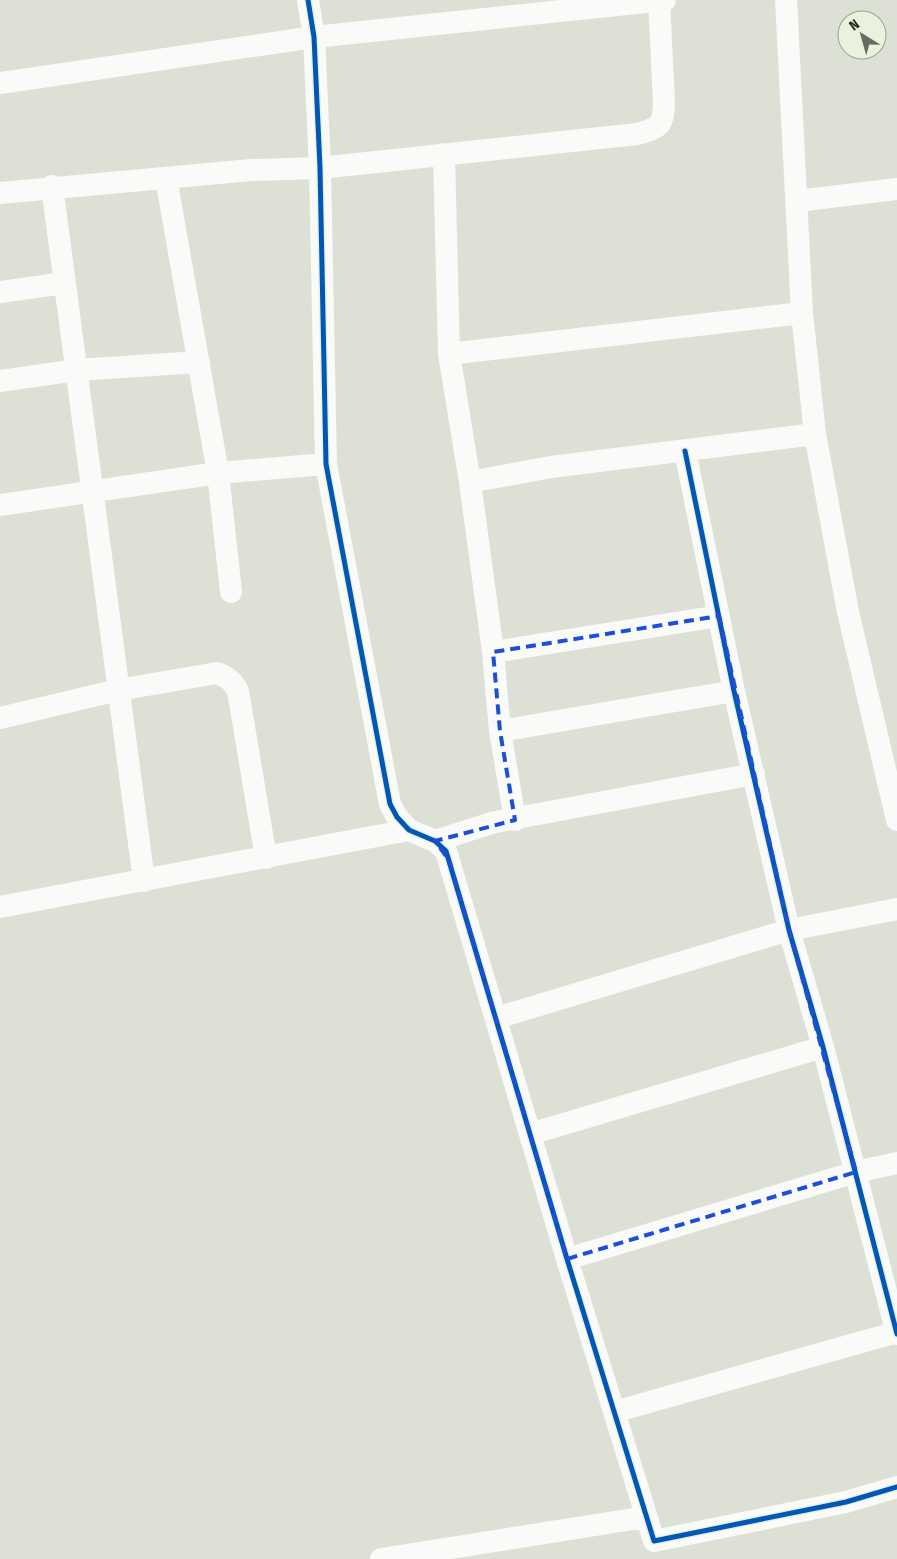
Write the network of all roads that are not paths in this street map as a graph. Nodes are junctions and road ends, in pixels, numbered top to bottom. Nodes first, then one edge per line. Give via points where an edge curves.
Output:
1 (308, 0) edge
2 (658, 0) edge
3 (665, 0) edge
4 (786, 0) edge
5 (314, 37) junction
6 (0, 83) edge
7 (444, 154) junction
8 (320, 168) junction
9 (166, 178) junction
10 (52, 186) junction
11 (897, 189) edge
12 (0, 192) edge
13 (797, 201) junction
14 (64, 283) junction
15 (0, 292) edge
16 (802, 313) junction
17 (449, 354) junction
18 (199, 362) junction
19 (76, 370) junction
20 (0, 381) edge
21 (815, 434) junction
22 (685, 451) junction
23 (326, 464) junction
24 (218, 473) junction
25 (470, 482) junction
26 (94, 492) junction
27 (0, 505) edge
28 (231, 592) dead end
29 (719, 616) junction
30 (493, 652) junction
31 (118, 690) junction
32 (734, 691) junction
33 (0, 718) edge
34 (500, 731) junction
35 (754, 774) junction
36 (515, 820) junction
37 (897, 820) edge
38 (409, 830) junction
39 (435, 841) junction
40 (266, 858) junction
41 (144, 880) junction
42 (0, 907) edge
43 (897, 909) edge
44 (790, 930) junction
45 (496, 1018) junction
46 (823, 1047) junction
47 (530, 1134) junction
48 (897, 1163) edge
49 (856, 1172) junction
50 (567, 1259) junction
51 (897, 1333) edge
52 (614, 1412) junction
53 (897, 1487) edge
54 (646, 1517) junction
55 (656, 1550) edge
56 (389, 1558) edge

1 - 5 street
2 - 3 street
2 - 5 street
2 - 7 street via 664,119 656,129 637,134
4 - 13 street
5 - 6 street
5 - 8 street
7 - 8 street
7 - 17 street
8 - 9 street
8 - 23 street
9 - 10 street
9 - 18 street
10 - 12 street
10 - 14 street
11 - 13 street
13 - 16 street
14 - 15 street
14 - 19 street
16 - 17 street
16 - 21 street
17 - 25 street
18 - 19 street
18 - 24 street
19 - 20 street
19 - 26 street
21 - 22 street
21 - 37 street via 848,612
22 - 25 street via 551,467
22 - 29 street
23 - 24 street
23 - 38 street via 390,804
24 - 26 street
24 - 28 street
25 - 30 street
26 - 27 street
26 - 31 street
29 - 30 street
29 - 32 street
30 - 34 street
31 - 33 street
31 - 40 street via 217,673 233,682 238,691
31 - 41 street
32 - 34 street
32 - 35 street
34 - 36 street
35 - 36 street
35 - 44 street
36 - 39 street via 496,822
38 - 39 street
38 - 40 street
39 - 45 street via 446,851
40 - 41 street
41 - 42 street
43 - 44 street
44 - 45 street
44 - 46 street
45 - 47 street
46 - 47 street
46 - 49 street
47 - 50 street
48 - 49 street
49 - 50 street
49 - 51 street
50 - 52 street
51 - 52 street
52 - 54 street
53 - 55 street
54 - 55 street
54 - 56 street

